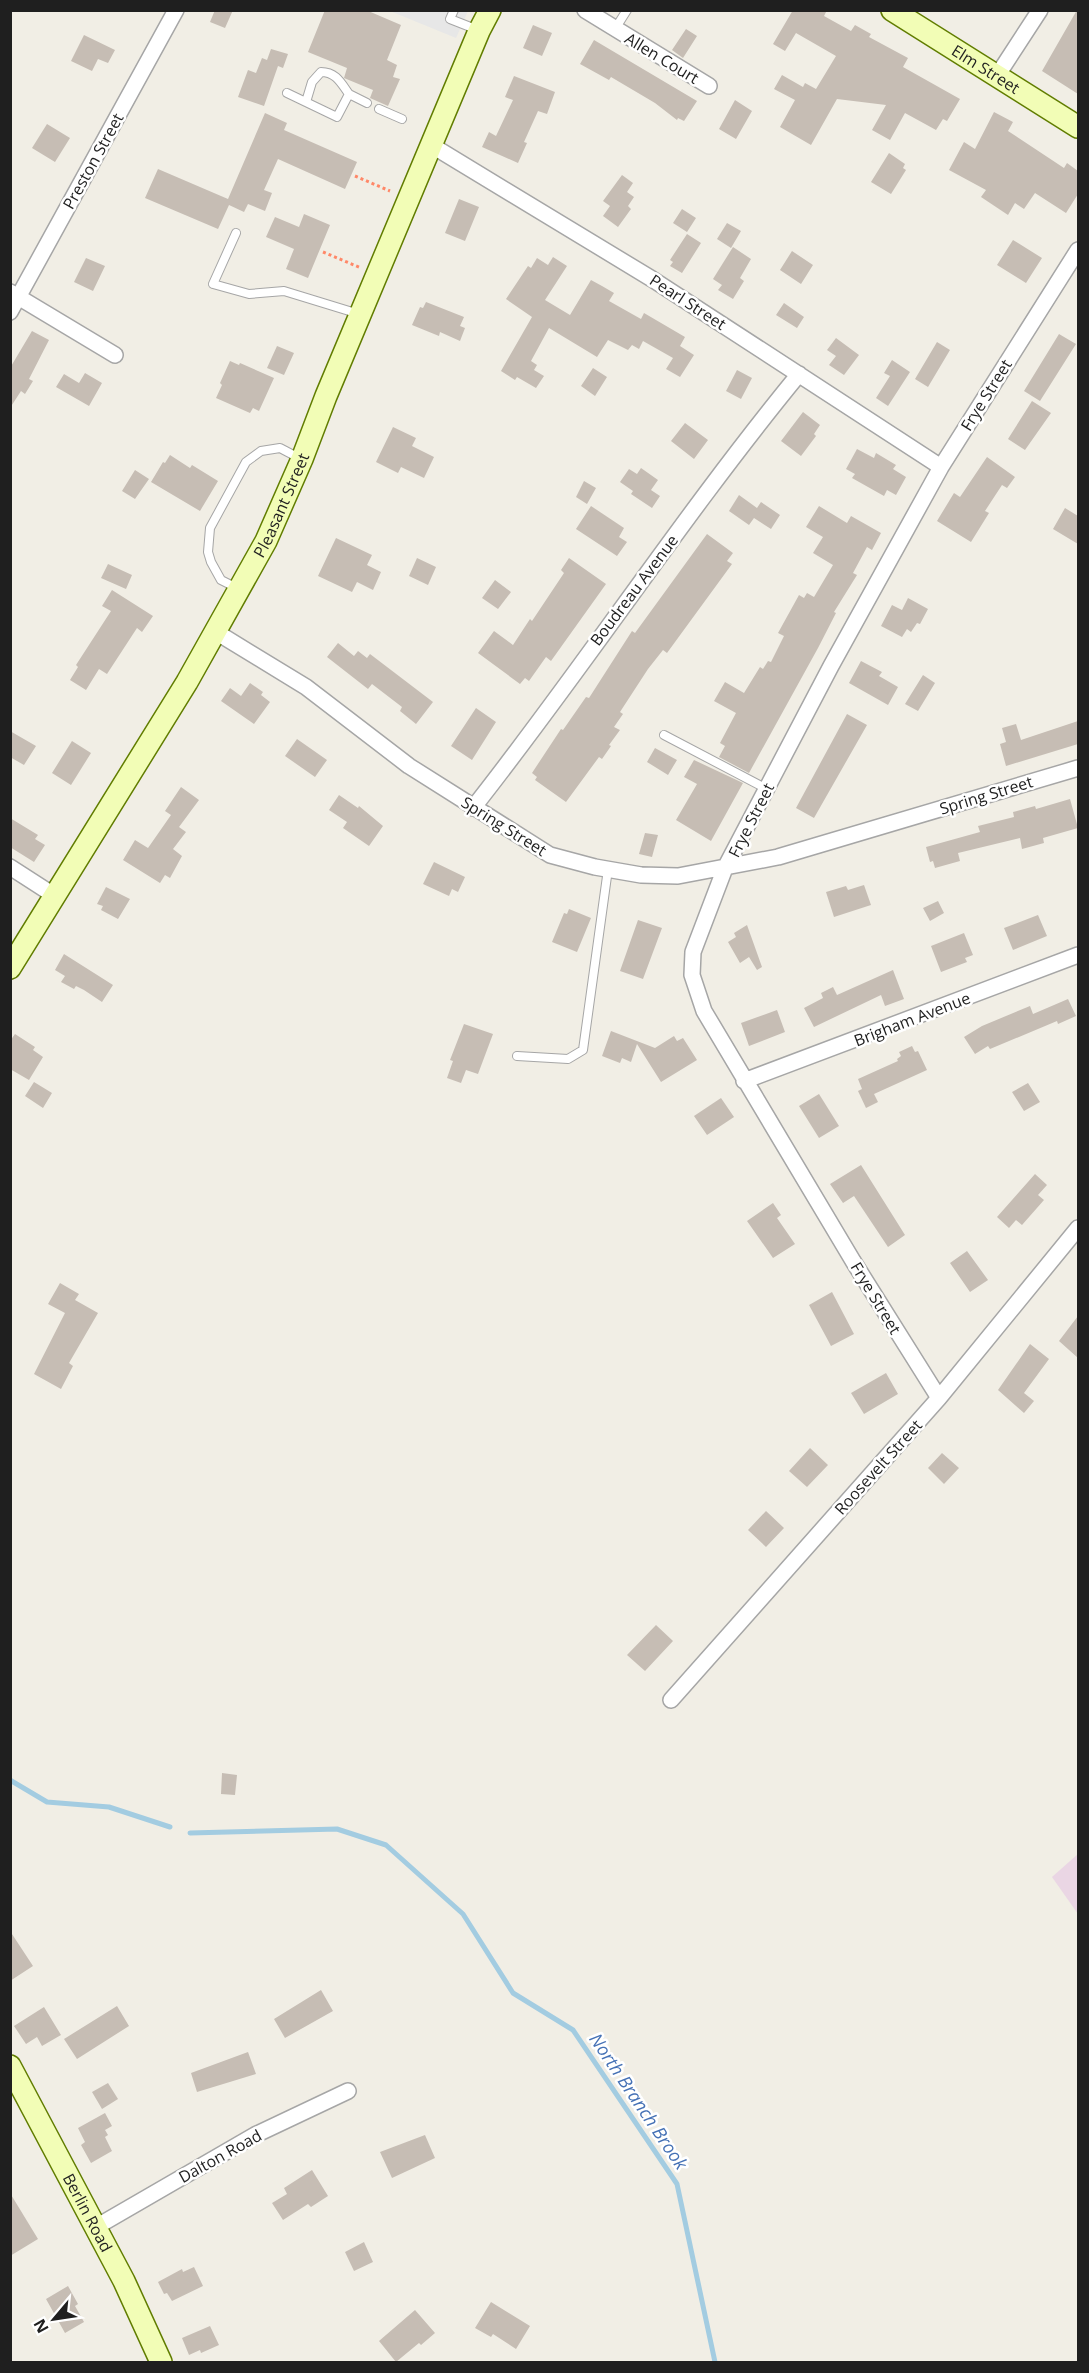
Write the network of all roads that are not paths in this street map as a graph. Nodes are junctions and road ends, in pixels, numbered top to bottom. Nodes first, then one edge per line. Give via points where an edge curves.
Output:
1 (176, 10) edge
2 (454, 10) edge
3 (490, 10) edge
4 (585, 10) edge
5 (627, 10) edge
6 (892, 10) edge
7 (1040, 10) edge
8 (615, 29) junction
9 (479, 31) junction
10 (997, 76) junction
11 (709, 86) dead end
12 (287, 93) dead end
13 (349, 94) junction
14 (306, 102) junction
15 (367, 103) dead end
16 (379, 109) dead end
17 (402, 119) dead end
18 (1078, 127) edge
19 (432, 145) junction
20 (237, 233) dead end
21 (1078, 250) edge
22 (15, 295) edge
23 (10, 312) edge
24 (360, 314) junction
25 (115, 355) dead end
26 (799, 374) junction
27 (302, 459) junction
28 (941, 467) junction
29 (240, 590) junction
30 (216, 632) junction
31 (664, 735) dead end
32 (1078, 768) edge
33 (767, 789) junction
34 (473, 808) junction
35 (10, 867) edge
36 (725, 868) junction
37 (608, 869) junction
38 (55, 896) junction
39 (1078, 955) edge
40 (10, 968) edge
41 (517, 1056) dead end
42 (744, 1081) junction
43 (1078, 1228) edge
44 (939, 1398) junction
45 (671, 1700) dead end
46 (10, 2066) edge
47 (348, 2091) dead end
48 (96, 2227) junction
49 (162, 2362) edge

1 - 22 street, Preston Street
2 - 9 lane via 450,19
3 - 9 street, Pleasant Street
4 - 8 street, Allen Court
5 - 8 lane
6 - 10 street, Elm Street
7 - 10 street
8 - 11 street, Allen Court
9 - 19 street, Pleasant Street
10 - 18 street, Elm Street
12 - 14 lane
13 - 14 lane via 337,117
13 - 14 lane via 339,79 330,72 321,72 312,82
13 - 15 lane
16 - 17 lane
19 - 24 street, Pleasant Street
19 - 26 street, Pearl Street
20 - 24 lane via 213,284 249,294 284,291
21 - 28 street, Frye Street
22 - 23 street, Preston Street
22 - 25 street
24 - 27 street, Pleasant Street
26 - 28 street, Pearl Street
26 - 34 street, Boudreau Avenue
27 - 29 street, Pleasant Street
27 - 29 lane via 280,448 261,451 246,462 210,528 211,562 221,580
28 - 33 street, Frye Street
29 - 30 street, Pleasant Street
30 - 34 street, Spring Street via 306,687 409,766
30 - 38 street, Pleasant Street
31 - 33 lane
32 - 36 street, Spring Street via 778,857
33 - 36 street, Frye Street
34 - 37 street, Spring Street via 550,855
35 - 38 street
36 - 37 street, Spring Street via 678,876
36 - 42 street, Frye Street via 693,952 693,975 704,1011
37 - 41 lane via 582,1050 568,1059
38 - 40 street, Pleasant Street
39 - 42 street, Brigham Avenue
42 - 44 street, Frye Street
43 - 44 street, Roosevelt Street
44 - 45 street, Roosevelt Street
46 - 48 street, Berlin Road
47 - 48 street, Dalton Road via 255,2135
48 - 49 street, Berlin Road

